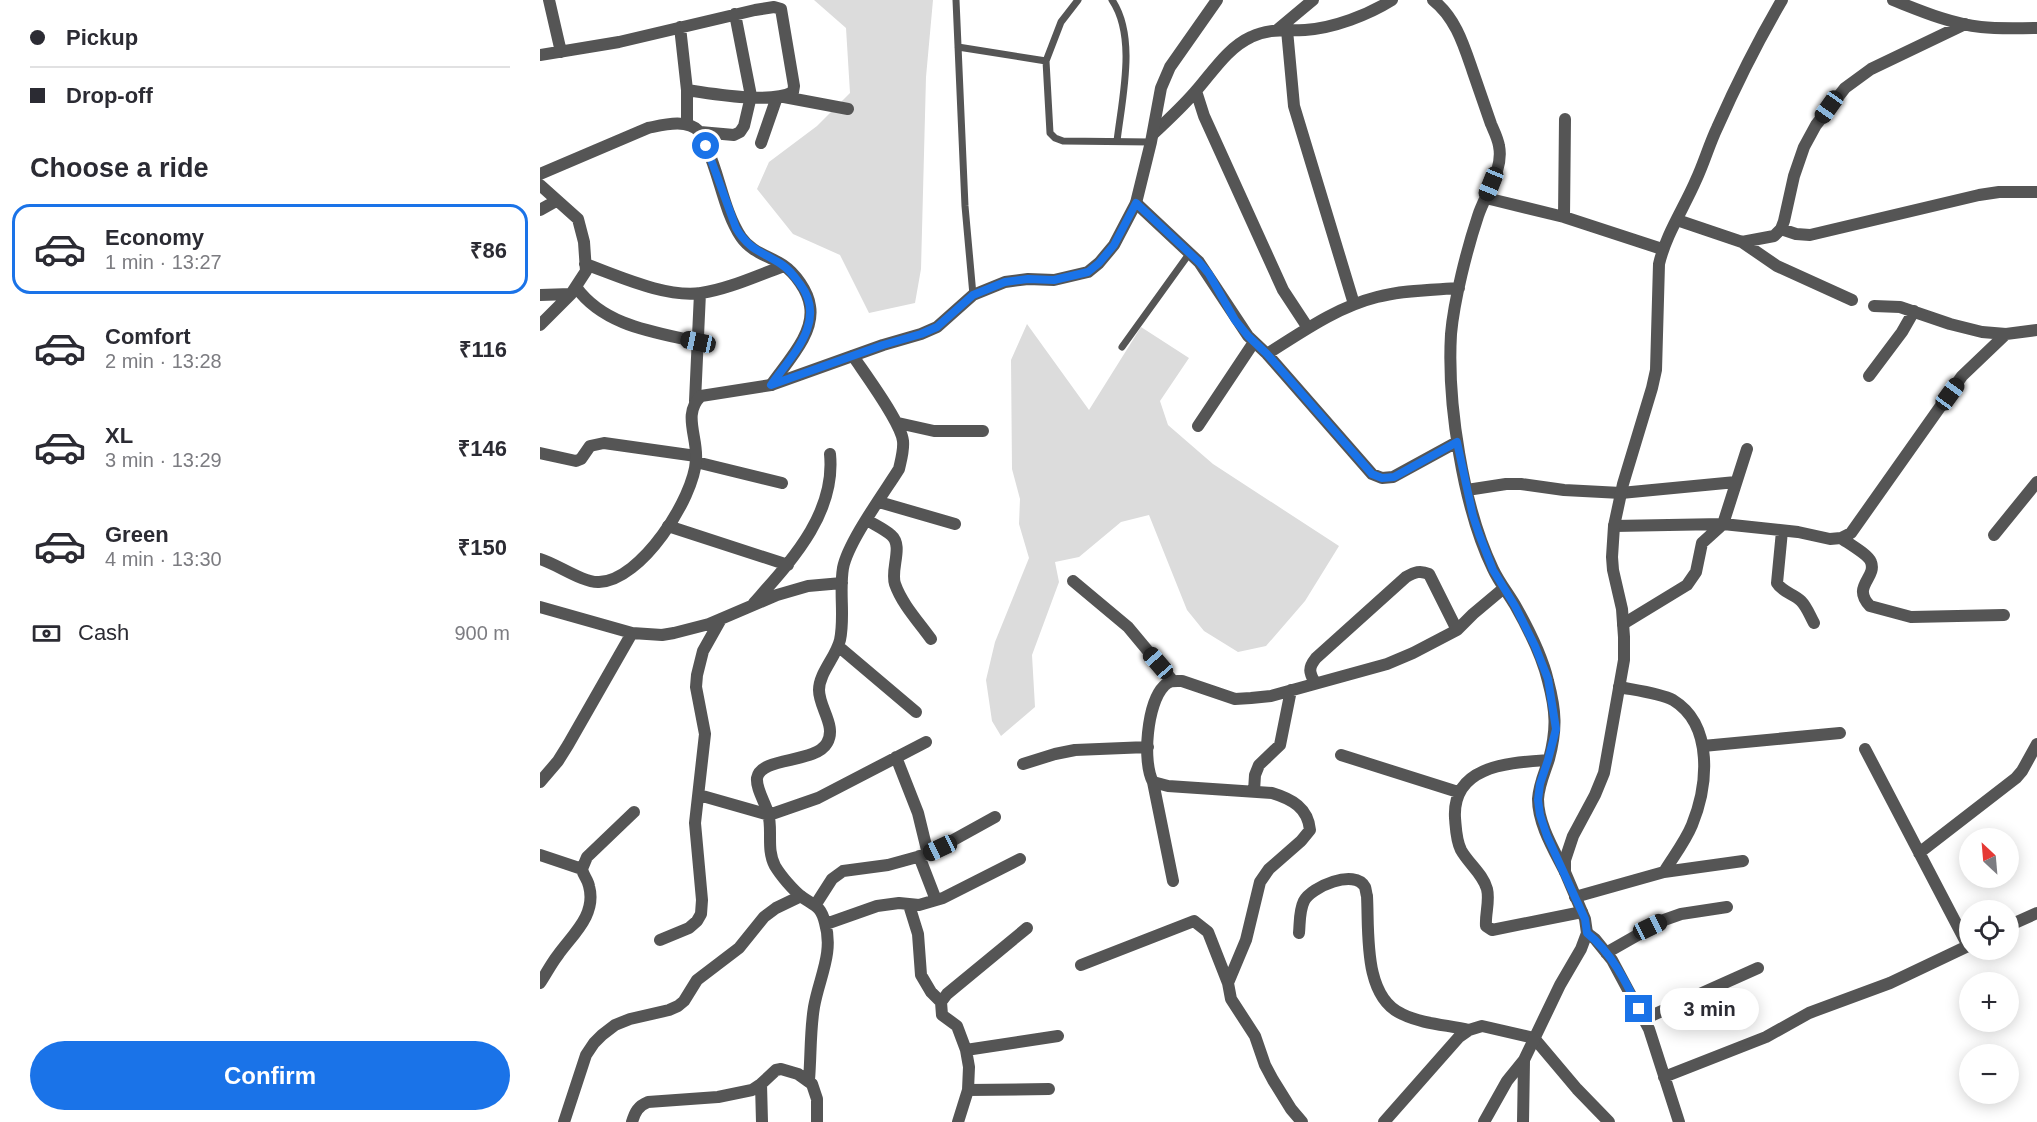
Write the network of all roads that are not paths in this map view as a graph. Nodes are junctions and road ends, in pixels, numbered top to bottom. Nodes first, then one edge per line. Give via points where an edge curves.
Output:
1 (549, 0) edge
2 (956, 0) edge
3 (1078, 0) edge
4 (1112, 0) edge
5 (1217, 0) edge
6 (1313, 0) edge
7 (1392, 0) edge
8 (1433, 0) edge
9 (1782, 0) edge
10 (1893, 0) edge
11 (754, 5) edge
12 (735, 14) junction
13 (2037, 18) edge
14 (1965, 24) junction
15 (680, 27) junction
16 (2037, 27) edge
17 (2017, 28) junction
18 (1282, 30) junction
19 (958, 47) junction
20 (561, 52) junction
21 (540, 56) edge
22 (1046, 61) junction
23 (687, 90) junction
24 (1196, 91) junction
25 (751, 96) junction
26 (781, 97) junction
27 (849, 109) dead end
28 (1565, 119) dead end
29 (687, 124) junction
30 (700, 132) junction
31 (1152, 138) junction
32 (1118, 141) junction
33 (761, 143) dead end
34 (540, 174) edge
35 (540, 185) edge
36 (2037, 192) edge
37 (1486, 198) junction
38 (556, 201) junction
39 (1136, 203) junction
40 (540, 210) edge
41 (1564, 216) junction
42 (1677, 220) junction
43 (1781, 229) junction
44 (1742, 242) junction
45 (1662, 249) junction
46 (1189, 254) junction
47 (585, 264) junction
48 (784, 266) junction
49 (1459, 288) junction
50 (573, 291) junction
51 (700, 293) junction
52 (540, 295) edge
53 (973, 295) junction
54 (1852, 300) dead end
55 (1354, 304) junction
56 (1874, 306) dead end
57 (1914, 311) junction
58 (540, 325) edge
59 (1308, 328) junction
60 (2037, 330) edge
61 (2006, 334) junction
62 (698, 342) junction
63 (1254, 342) junction
64 (1122, 347) dead end
65 (1267, 354) junction
66 (853, 356) junction
67 (1869, 376) dead end
68 (771, 385) junction
69 (695, 401) junction
70 (902, 424) junction
71 (1198, 426) dead end
72 (983, 431) dead end
73 (1457, 442) junction
74 (1747, 449) dead end
75 (540, 453) edge
76 (830, 454) dead end
77 (696, 459) junction
78 (1737, 482) junction
79 (782, 483) dead end
80 (1467, 490) junction
81 (2035, 490) edge
82 (1621, 493) junction
83 (879, 502) junction
84 (867, 520) junction
85 (955, 524) dead end
86 (1723, 524) junction
87 (668, 526) junction
88 (1614, 526) junction
89 (1782, 531) junction
90 (1994, 535) dead end
91 (1841, 538) junction
92 (540, 559) edge
93 (788, 565) junction
94 (1073, 581) dead end
95 (842, 583) junction
96 (1504, 588) junction
97 (540, 607) edge
98 (751, 607) junction
99 (2004, 615) dead end
100 (721, 619) junction
101 (1814, 623) dead end
102 (1623, 624) junction
103 (1457, 630) junction
104 (632, 633) junction
105 (931, 639) dead end
106 (838, 646) junction
107 (1173, 681) junction
108 (1315, 683) junction
109 (1619, 687) junction
110 (1291, 690) junction
111 (916, 712) dead end
112 (1840, 733) dead end
113 (926, 742) dead end
114 (2037, 744) edge
115 (1703, 746) junction
116 (1148, 747) junction
117 (1864, 749) dead end
118 (1341, 755) dead end
119 (896, 757) junction
120 (1548, 760) junction
121 (1023, 764) dead end
122 (540, 782) edge
123 (1153, 782) junction
124 (1254, 791) junction
125 (1458, 792) junction
126 (699, 795) junction
127 (634, 812) dead end
128 (769, 815) junction
129 (995, 817) dead end
130 (1919, 853) junction
131 (540, 855) edge
132 (924, 855) junction
133 (1020, 859) dead end
134 (1743, 861) dead end
135 (582, 869) junction
136 (1565, 872) junction
137 (1664, 872) junction
138 (1173, 880) dead end
139 (801, 896) junction
140 (1575, 897) junction
141 (936, 900) junction
142 (816, 904) junction
143 (909, 904) junction
144 (1727, 907) dead end
145 (1582, 912) junction
146 (2037, 913) edge
147 (2019, 921) edge
148 (826, 924) junction
149 (1959, 927) edge
150 (1027, 928) dead end
151 (1299, 933) dead end
152 (1587, 933) junction
153 (660, 940) dead end
154 (1959, 950) edge
155 (1606, 953) junction
156 (1081, 965) dead end
157 (1758, 968) dead end
158 (540, 983) edge
159 (1228, 983) junction
160 (941, 1002) junction
161 (1644, 1019) junction
162 (1469, 1030) junction
163 (1058, 1036) dead end
164 (1534, 1038) junction
165 (966, 1050) junction
166 (1524, 1060) junction
167 (1664, 1077) junction
168 (809, 1080) junction
169 (761, 1084) junction
170 (1049, 1089) dead end
171 (968, 1090) junction
172 (564, 1122) edge
173 (632, 1122) edge
174 (762, 1122) edge
175 (817, 1122) edge
176 (958, 1122) edge
177 (1302, 1122) edge
178 (1384, 1122) edge
179 (1484, 1122) edge
180 (1524, 1122) edge
181 (1609, 1122) edge
182 (1679, 1122) edge

1 - 20 street
2 - 19 lane
3 - 22 lane via 1061,22
4 - 32 lane via 1123,21 1127,51
5 - 31 street via 1170,67 1161,88
6 - 18 street
7 - 18 street via 1324,27
8 - 37 street via 1454,24 1464,44 1499,146 1497,171
9 - 42 street via 1716,129
10 - 14 street
11 - 12 street
11 - 26 street via 781,9 794,86 793,92
12 - 15 street
12 - 25 street
13 - 17 street
14 - 17 street
14 - 43 street via 1870,69 1845,88 1804,147
15 - 20 street
15 - 23 street
16 - 17 street
18 - 24 street via 1259,34 1236,45
18 - 55 street via 1294,106
19 - 22 lane
19 - 53 lane
20 - 21 street
22 - 32 lane via 1050,133 1062,141
23 - 25 street
23 - 29 street
24 - 31 street
24 - 59 street via 1203,116 1283,290
25 - 26 street
25 - 30 street via 740,132
26 - 27 street
26 - 33 street
28 - 41 street
29 - 30 street
29 - 34 street via 648,128
30 - 48 street via 743,240
31 - 32 lane
31 - 39 street
35 - 38 street
36 - 43 street via 1979,195 1810,235
37 - 41 street
37 - 49 street
38 - 40 street
38 - 47 street via 578,219
39 - 46 street
39 - 53 street via 1114,245 1088,272 1054,280 1005,282
41 - 45 street
42 - 44 street
42 - 45 street
43 - 44 street via 1767,239
44 - 54 street via 1777,266
45 - 82 street via 1656,370
46 - 63 street via 1209,274 1235,320
46 - 64 lane
47 - 50 street via 586,271
47 - 51 street via 670,291
48 - 51 street
48 - 68 street via 805,290 811,320 806,335
49 - 55 street via 1406,292
49 - 73 street via 1450,362
50 - 52 street
50 - 58 street
50 - 62 street via 598,310 628,325
51 - 62 street
53 - 66 street via 937,327
55 - 59 street
56 - 57 street
57 - 61 street via 1966,329
57 - 67 street
59 - 65 street
60 - 61 street
61 - 91 street via 1962,376 1851,533
62 - 69 street
63 - 65 street
63 - 71 street
65 - 73 street via 1372,474 1394,477
66 - 68 street
66 - 70 street
68 - 69 street via 711,393
69 - 77 street via 691,410
70 - 72 street via 948,432
70 - 83 street via 899,469
73 - 80 street
74 - 78 street
75 - 77 street via 576,461 590,446 604,443
76 - 93 street via 830,485 824,504
77 - 79 street
77 - 87 street via 693,476
78 - 82 street
78 - 86 street
80 - 82 street via 1514,484
80 - 96 street via 1479,534
81 - 90 street
82 - 88 street
83 - 84 street
83 - 85 street
84 - 95 street via 849,551
84 - 105 street via 893,536 897,543 894,581 905,604
86 - 88 street
86 - 89 street
86 - 102 street via 1702,543 1696,572 1687,585
87 - 92 street via 646,557 614,579 586,580
87 - 93 street
88 - 102 street via 1613,570
89 - 91 street
89 - 101 street via 1777,583 1799,599
91 - 99 street via 1872,562 1863,587 1870,606 1911,617
93 - 98 street
94 - 107 street via 1128,627
95 - 98 street via 808,585
95 - 106 street
96 - 103 street
96 - 120 street via 1548,679 1556,729
97 - 104 street
98 - 100 street
100 - 104 street via 662,635
100 - 126 street via 699,663 696,687 705,734
102 - 109 street via 1624,660
103 - 108 street via 1388,664
103 - 108 street via 1429,574 1414,573 1316,657 1309,673
104 - 122 street via 568,745
106 - 111 street
106 - 128 street via 819,690 829,724 828,742 812,754 763,768 757,776 758,786
107 - 110 street via 1235,699
107 - 116 street via 1165,685 1153,708
108 - 110 street
109 - 115 street via 1670,698 1685,708 1696,723
109 - 136 street via 1604,773 1573,836
110 - 124 street via 1280,745 1259,765
112 - 115 street
113 - 119 street
114 - 130 street via 2016,778
115 - 137 street via 1703,774 1692,827
116 - 121 street via 1075,750
116 - 123 street
117 - 130 street
118 - 125 street
119 - 128 street via 818,798
119 - 132 street via 918,813
120 - 125 street via 1498,766 1478,774
120 - 136 street via 1540,784 1540,815
123 - 124 street
123 - 138 street
124 - 159 street via 1287,797 1300,806 1310,830 1260,882 1246,940
125 - 145 street via 1457,840 1487,888 1486,926 1500,929
126 - 128 street
126 - 153 street via 695,823 701,914 689,928
127 - 135 street via 587,857
128 - 139 street via 771,858
129 - 132 street
130 - 149 street
131 - 135 street
132 - 141 street
132 - 142 street via 888,866 843,871 832,879
133 - 141 street
134 - 137 street
135 - 158 street via 589,885 585,919
136 - 140 street
137 - 140 street
139 - 142 street
139 - 172 street via 764,917 739,948 697,980 678,1006 630,1019 602,1035 586,1055
140 - 145 street
141 - 143 street
142 - 148 street
143 - 148 street via 888,903
143 - 160 street via 918,934 921,975
144 - 155 street via 1665,920
145 - 152 street
146 - 147 street
148 - 168 street via 828,952 814,1006
150 - 160 street
151 - 162 street via 1300,913 1311,892 1334,881 1360,882 1367,896 1371,967 1381,996 1390,1008 1411,1018
152 - 155 street
152 - 164 street
154 - 167 street via 1890,983 1809,1013 1766,1037
155 - 161 street
156 - 159 street via 1194,921 1208,932
157 - 161 street
159 - 177 street via 1231,999 1255,1036 1265,1065
160 - 165 street via 942,1015 957,1026
161 - 167 street
162 - 164 street via 1482,1026
162 - 178 street
163 - 165 street
164 - 166 street
164 - 181 street
165 - 171 street
166 - 179 street
166 - 180 street
167 - 182 street
168 - 169 street via 781,1069
168 - 175 street via 817,1099
169 - 173 street via 752,1090 718,1097 648,1102 640,1106
169 - 174 street
170 - 171 street
171 - 176 street

